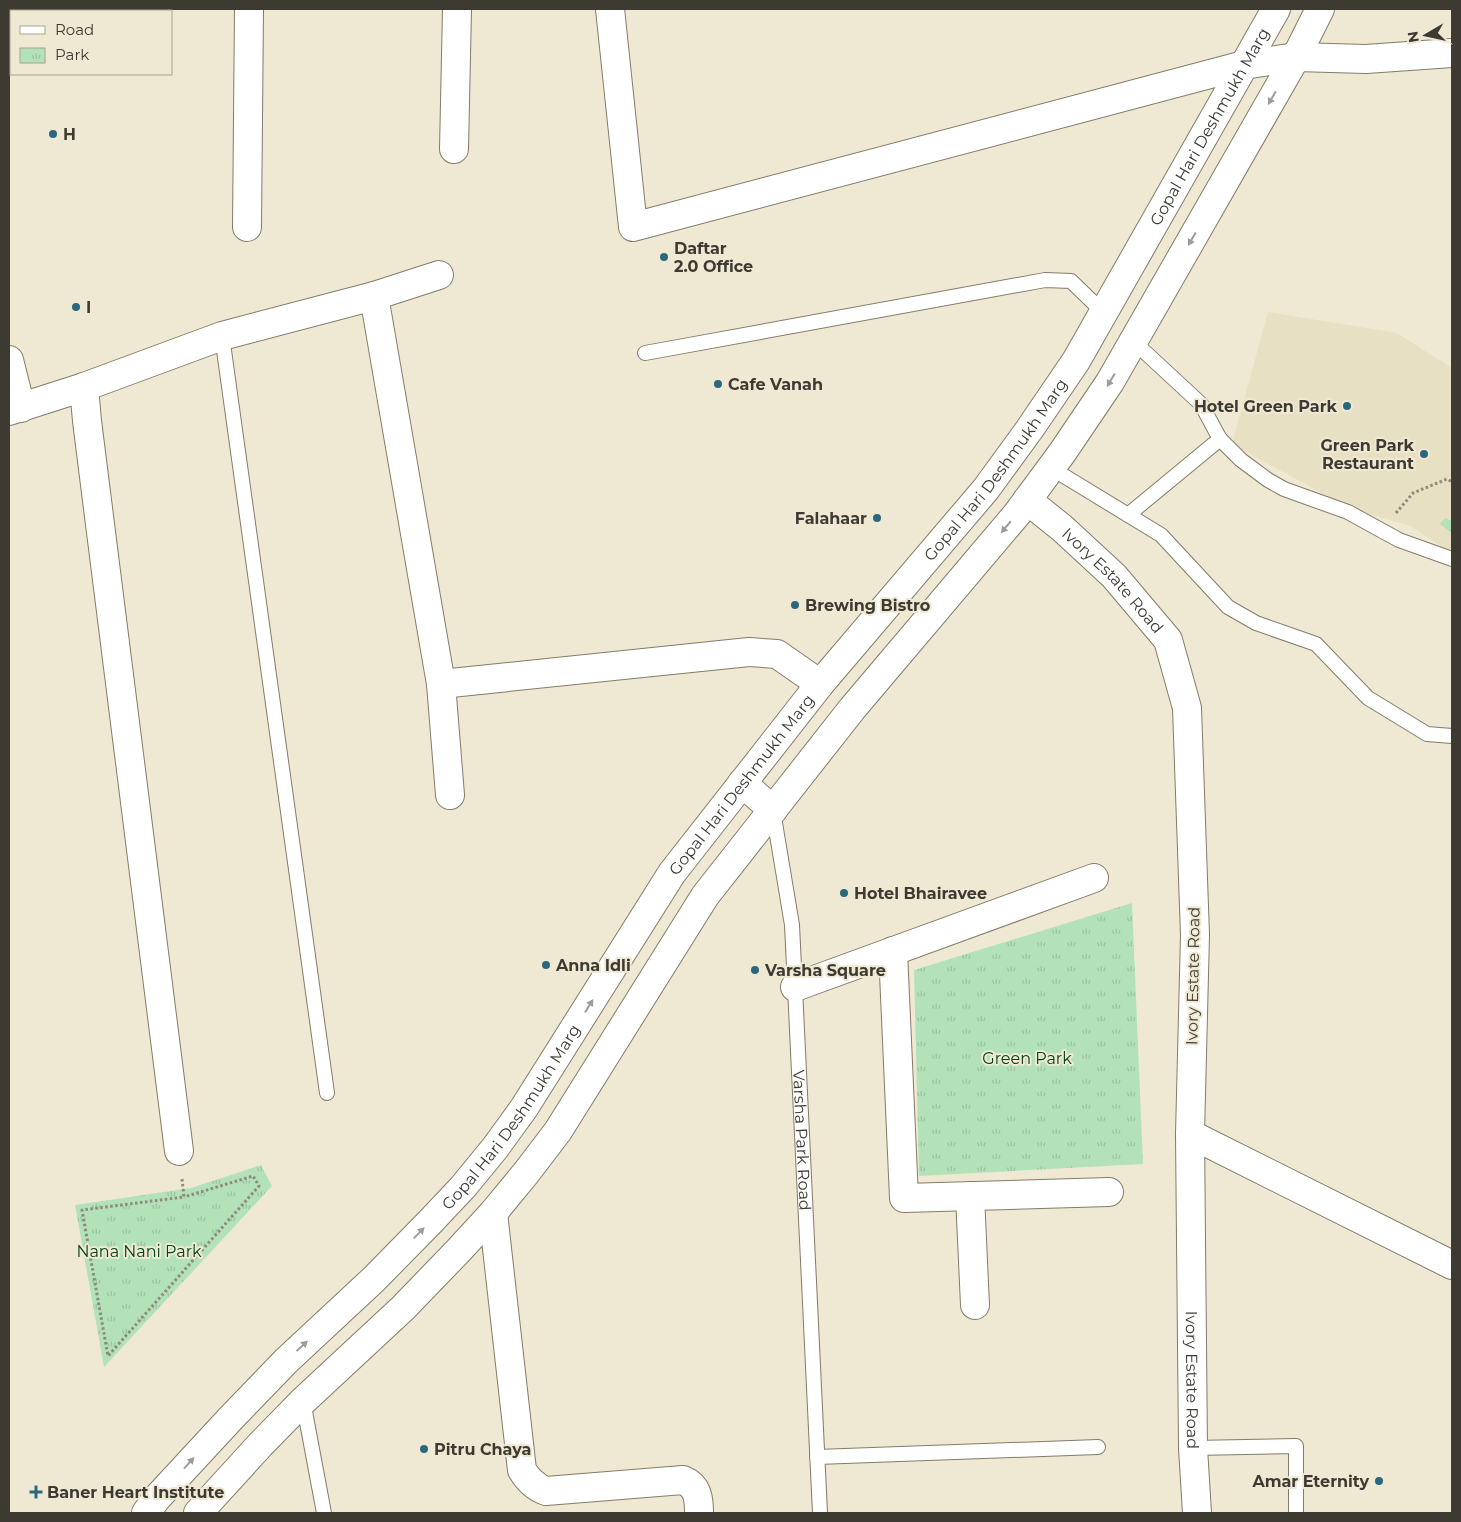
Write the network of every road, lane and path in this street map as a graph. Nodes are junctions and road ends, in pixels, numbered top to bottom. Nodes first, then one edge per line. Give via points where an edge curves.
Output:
1 (249, 9) edge
2 (457, 9) edge
3 (610, 9) edge
4 (1276, 9) edge
5 (1320, 9) edge
6 (1452, 53) edge
7 (1296, 57) junction
8 (1244, 65) junction
9 (454, 148) dead end
10 (247, 227) dead end
11 (439, 275) dead end
12 (374, 296) junction
13 (1103, 312) junction
14 (222, 336) junction
15 (1133, 341) junction
16 (645, 353) dead end
17 (9, 360) edge
18 (84, 388) junction
19 (15, 410) edge
20 (1220, 439) junction
21 (1051, 468) junction
22 (1452, 482) edge
23 (1027, 500) junction
24 (1128, 515) junction
25 (1390, 535) junction
26 (1452, 559) edge
27 (441, 684) junction
28 (820, 684) junction
29 (1452, 736) edge
30 (742, 783) junction
31 (450, 795) dead end
32 (773, 810) junction
33 (1094, 878) dead end
34 (893, 951) junction
35 (795, 987) junction
36 (327, 1094) dead end
37 (1190, 1134) junction
38 (179, 1151) joint
39 (1109, 1192) dead end
40 (184, 1196) junction
41 (970, 1196) junction
42 (493, 1213) junction
43 (1452, 1265) edge
44 (975, 1305) dead end
45 (303, 1401) junction
46 (1098, 1447) dead end
47 (1193, 1448) junction
48 (817, 1457) junction
49 (200, 1512) edge
50 (146, 1513) edge
51 (324, 1513) edge
52 (699, 1513) edge
53 (820, 1513) edge
54 (1197, 1513) edge
55 (1296, 1513) edge

1 - 10 street
2 - 9 street
3 - 8 street via 633,227
4 - 8 street, Gopal Hari Deshmukh Marg
5 - 7 street
6 - 7 street via 1366,59
7 - 8 street
7 -> 15 street
8 - 13 street, Gopal Hari Deshmukh Marg
11 - 12 street
12 - 14 street
12 - 27 street
13 - 16 lane via 1071,281 1045,280
13 - 28 street, Gopal Hari Deshmukh Marg via 1076,361 986,489
14 - 18 street
14 - 36 lane
15 - 20 lane via 1201,404
15 -> 21 street via 1110,382
17 - 19 street
18 - 19 street
18 - 38 street
20 - 24 lane
20 - 25 lane via 1268,480 1348,512
21 - 23 street
21 - 24 lane
22 - 25 path via 1447,479 1413,493 1395,515
23 -> 32 street
23 - 37 street, Ivory Estate Road via 1114,576 1168,640 1187,708 1195,934
24 - 29 lane via 1161,535 1228,607 1256,623 1316,644 1368,698 1427,734
25 - 26 lane
27 - 28 street via 749,652 777,654
27 - 31 street
28 - 30 street, Gopal Hari Deshmukh Marg
30 - 32 street
50 -> 30 street, Gopal Hari Deshmukh Marg via 286,1361 463,1187 524,1108 672,873
32 - 35 lane, Varsha Park Road via 792,925
32 - 42 street via 705,896 558,1131
33 - 34 street
34 - 35 street
34 - 41 street via 904,1198
35 - 48 lane, Varsha Park Road
37 - 43 street
37 - 47 street, Ivory Estate Road
38 - 40 path
39 - 41 street
40 - 40 path via 82,1210 108,1356 259,1186 253,1176
41 - 44 street
42 - 45 street via 402,1308
42 - 52 street via 522,1470 534,1485 546,1491 683,1480 693,1485 699,1500
45 - 49 street
45 - 51 lane
46 - 48 lane
47 - 54 street, Ivory Estate Road
47 - 55 lane via 1296,1446
48 - 53 lane, Varsha Park Road

